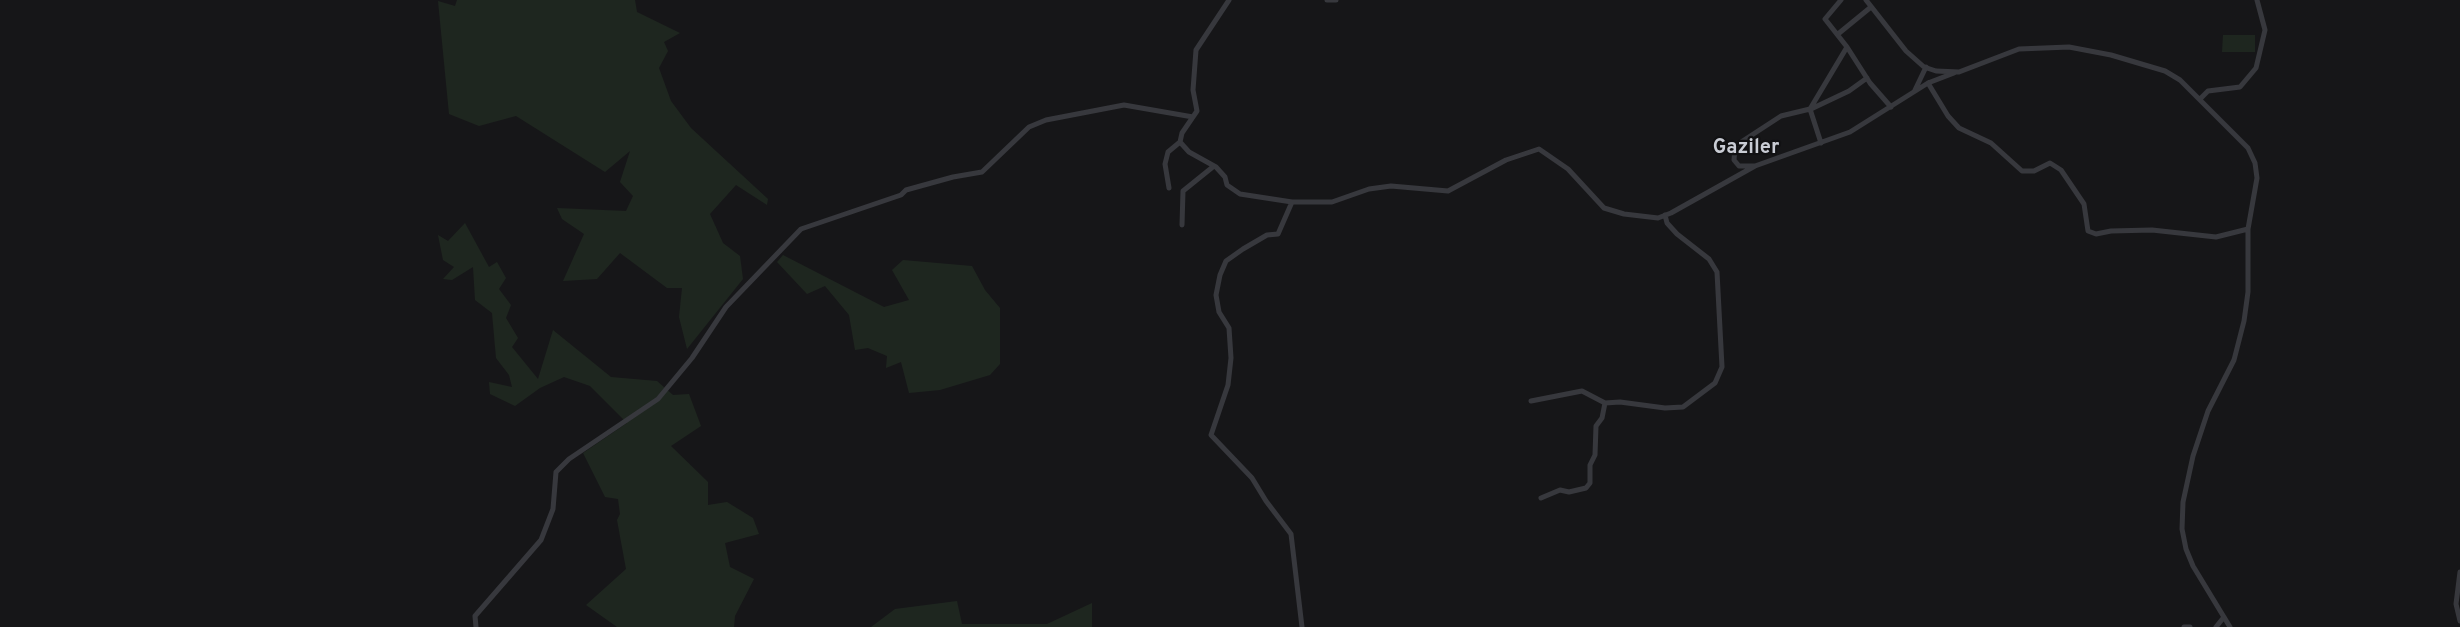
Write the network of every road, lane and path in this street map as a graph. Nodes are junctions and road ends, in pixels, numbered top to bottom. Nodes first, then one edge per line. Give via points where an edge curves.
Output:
1 (1229, 0) edge
2 (1327, 0) edge
3 (1336, 0) edge
4 (1841, 0) edge
5 (1866, 0) edge
6 (2257, 0) edge
7 (1871, 7) junction
8 (1838, 33) junction
9 (1847, 47) junction
10 (1926, 67) junction
11 (1959, 72) junction
12 (1867, 78) junction
13 (1928, 83) junction
14 (1915, 91) junction
15 (2200, 99) junction
16 (1891, 106) junction
17 (1810, 109) junction
18 (1193, 117) junction
19 (1180, 142) junction
20 (1821, 143) junction
21 (1214, 166) junction
22 (1755, 166) junction
23 (1169, 188) dead end
24 (1292, 202) junction
25 (1665, 216) junction
26 (1182, 225) dead end
27 (2248, 229) junction
28 (1532, 401) dead end
29 (1605, 403) junction
30 (1541, 498) dead end
31 (2460, 572) edge
32 (2224, 617) junction
33 (2460, 621) edge
34 (476, 627) edge
35 (1302, 627) edge
36 (2184, 627) edge
37 (2190, 627) edge
38 (2216, 627) edge
39 (2230, 627) edge

1 - 18 street via 1196,50 1193,90 1197,111
2 - 3 street
4 - 8 street via 1825,19
5 - 7 street
6 - 15 street via 2265,30 2256,68 2240,87 2208,91
7 - 8 street
7 - 10 street via 1906,51
8 - 9 street
9 - 12 street
9 - 17 street
10 - 11 street
10 - 14 street
11 - 13 street
11 - 15 street via 2019,49 2069,47 2165,71
12 - 16 street
12 - 17 street
13 - 14 street
13 - 27 street via 1959,128 1991,143 2022,171 2050,164 2061,170 2084,204 2088,231 2096,234 2152,230 2216,237
14 - 16 street
15 - 27 street via 2248,148 2255,163 2257,178
16 - 20 street via 1850,132
17 - 20 street
17 - 22 street via 1781,116 1735,146 1734,160 1739,166
18 - 19 street
18 - 34 street via 1124,105 1046,120 1029,127 981,172 906,190 801,229 726,307 658,399 569,459 556,472 553,509 541,540 475,616
19 - 21 street
19 - 23 street via 1168,152 1165,164
20 - 22 street
21 - 24 street via 1240,194
21 - 26 street via 1184,191
22 - 25 street
24 - 25 street via 1332,202 1391,186 1448,191 1506,160 1539,149 1568,170 1604,208 1624,214
24 - 35 street via 1278,234 1267,236 1226,261 1220,275 1216,295 1219,312 1229,328 1231,358 1228,385 1211,435 1252,478 1291,534
25 - 29 street via 1677,234 1709,259 1717,272 1722,367 1715,383 1683,407
27 - 32 street via 2244,321 2234,360 2208,411 2183,502 2186,549
28 - 29 street via 1582,391
29 - 30 street via 1596,426 1590,483 1586,488 1560,490
31 - 33 street via 2456,604
32 - 38 street
32 - 39 street
36 - 37 street

